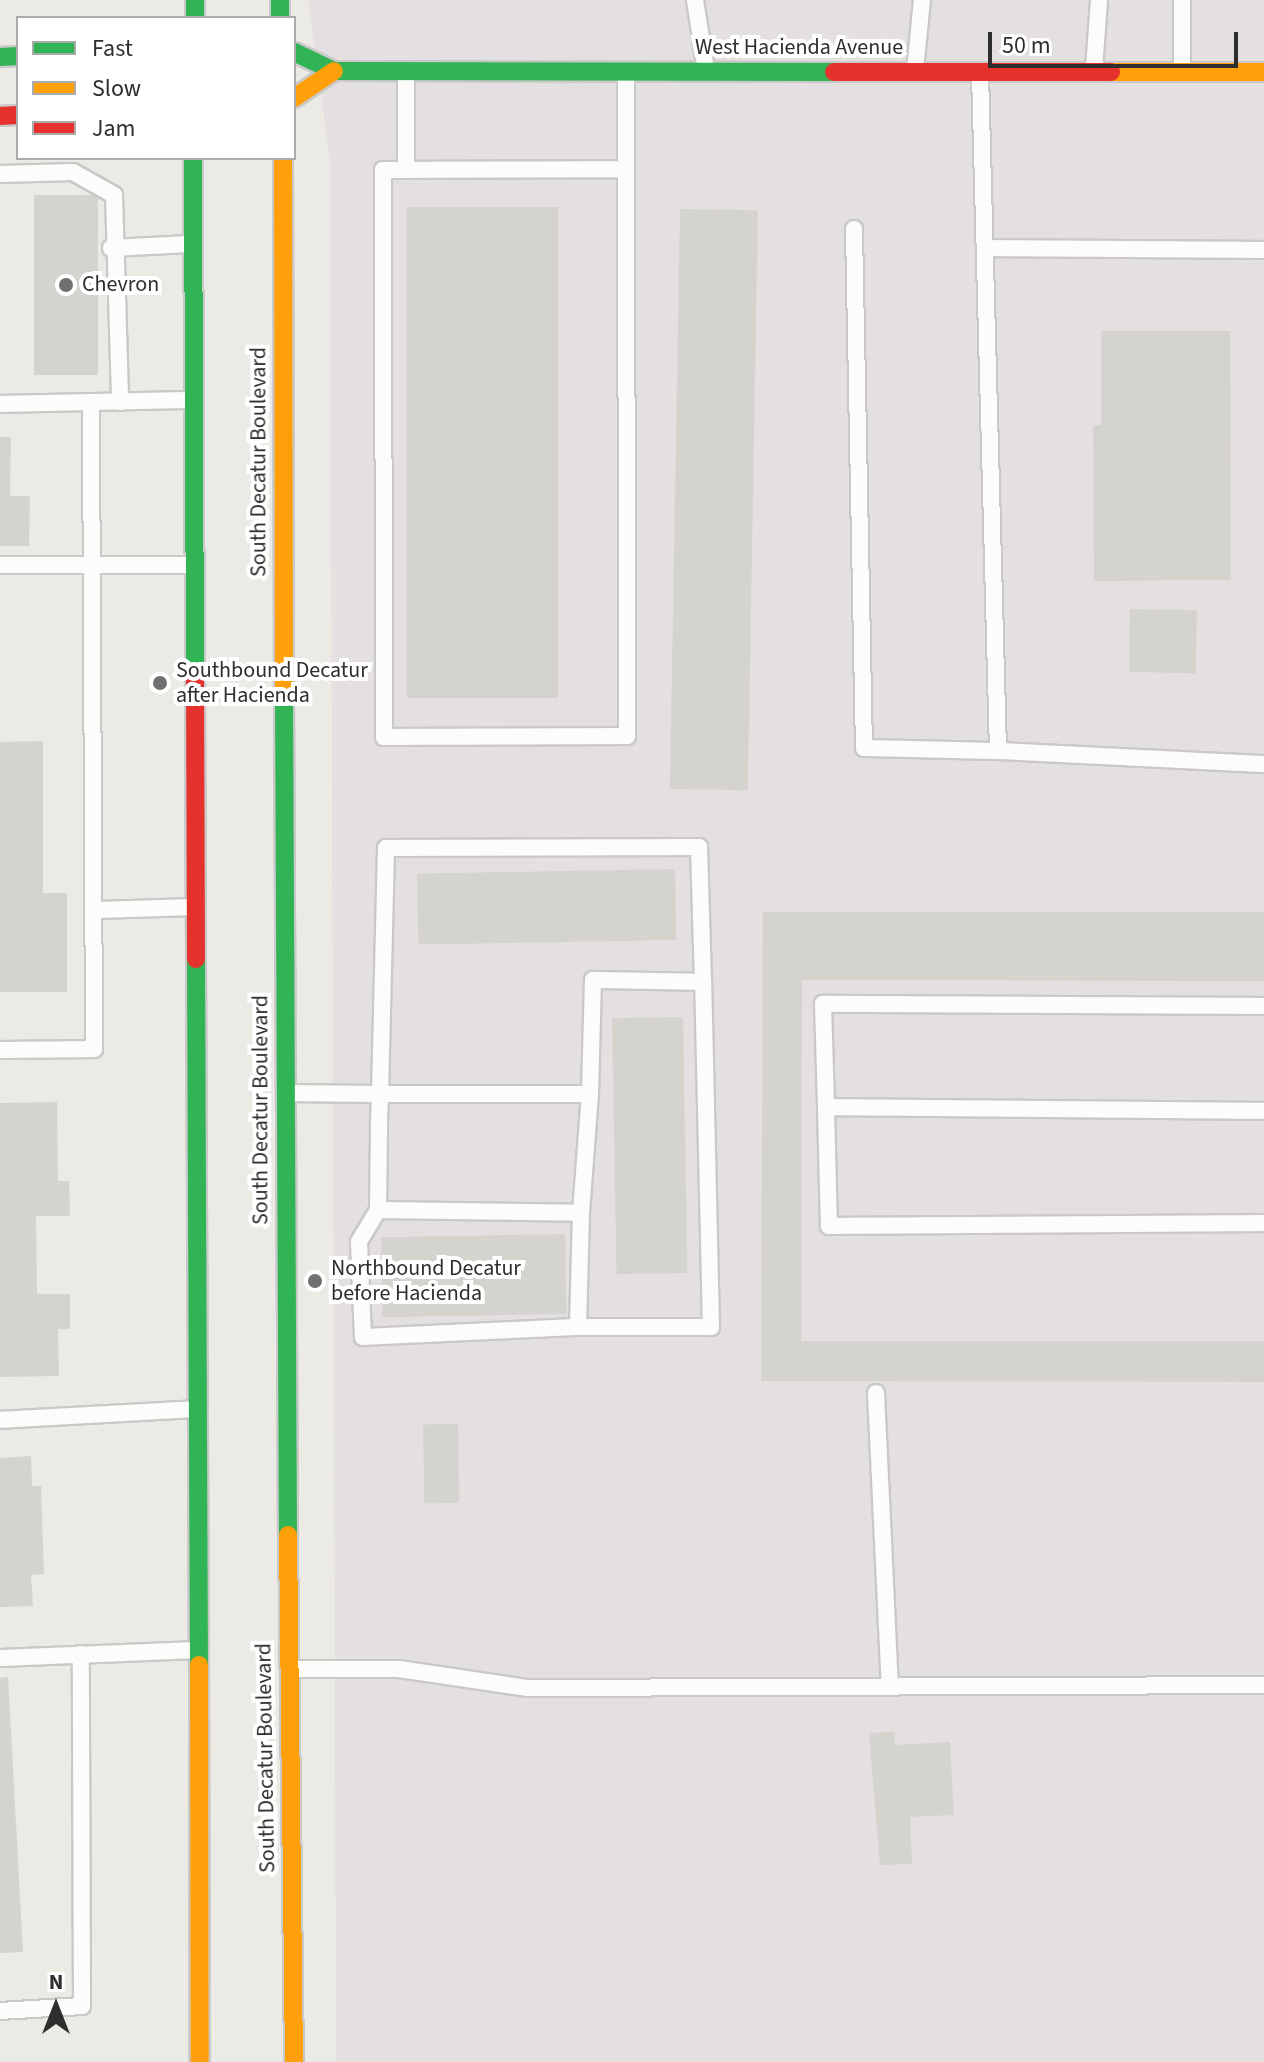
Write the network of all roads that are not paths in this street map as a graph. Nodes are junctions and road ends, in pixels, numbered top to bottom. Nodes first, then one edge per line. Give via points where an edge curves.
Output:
1 (695, 0) edge
2 (922, 0) edge
3 (1099, 0) edge
4 (1182, 0) edge
5 (296, 53) edge
6 (334, 71) junction
7 (406, 71) junction
8 (626, 71) junction
9 (706, 72) junction
10 (914, 72) junction
11 (980, 72) junction
12 (1094, 72) junction
13 (1182, 72) junction
14 (1264, 72) edge
15 (296, 97) edge
16 (193, 160) edge
17 (283, 160) edge
18 (626, 169) junction
19 (406, 170) junction
20 (0, 174) edge
21 (854, 229) dead end
22 (193, 244) junction
23 (111, 248) junction
24 (985, 248) junction
25 (1264, 250) edge
26 (194, 400) junction
27 (120, 402) junction
28 (91, 403) junction
29 (0, 404) edge
30 (0, 565) edge
31 (93, 565) junction
32 (194, 565) junction
33 (998, 751) junction
34 (1264, 764) edge
35 (196, 907) junction
36 (97, 910) junction
37 (703, 982) junction
38 (1264, 1006) edge
39 (0, 1050) edge
40 (285, 1093) junction
41 (380, 1094) junction
42 (590, 1094) junction
43 (826, 1107) junction
44 (1264, 1111) edge
45 (378, 1210) junction
46 (581, 1213) junction
47 (1264, 1223) edge
48 (578, 1327) junction
49 (876, 1393) dead end
50 (198, 1409) junction
51 (0, 1420) edge
52 (199, 1650) junction
53 (81, 1654) junction
54 (0, 1658) edge
55 (289, 1669) junction
56 (1264, 1685) edge
57 (890, 1687) junction
58 (0, 2011) edge
59 (200, 2062) edge
60 (294, 2062) edge

1 - 9 lane
2 - 10 lane
3 - 12 lane
4 - 13 lane
5 - 6 main road, West Hacienda Avenue
6 - 7 main road, West Hacienda Avenue
6 - 15 main road
7 - 8 main road, West Hacienda Avenue
7 - 19 lane
8 - 9 main road, West Hacienda Avenue
8 - 18 lane
9 - 10 main road, West Hacienda Avenue
10 - 11 main road, West Hacienda Avenue
11 - 12 main road, West Hacienda Avenue
11 - 24 lane
12 - 13 main road, West Hacienda Avenue
13 - 14 main road, West Hacienda Avenue
16 - 22 main road
17 - 40 main road, South Decatur Boulevard
18 - 19 lane
18 - 19 lane via 627,736 384,737 383,170
20 - 23 lane via 73,172 114,195
21 - 33 lane via 864,748
22 - 23 lane
22 - 26 main road
23 - 27 lane
24 - 25 lane
24 - 33 lane
26 - 27 lane
26 - 32 main road
27 - 28 lane
28 - 29 lane
28 - 31 lane
30 - 31 lane
31 - 32 lane
31 - 36 lane
32 - 35 main road
33 - 34 lane
35 - 36 lane
35 - 50 main road
36 - 39 lane via 94,1049
37 - 41 lane via 699,847 386,848
37 - 42 lane via 593,980
37 - 48 lane via 711,1327
38 - 43 lane via 823,1004
40 - 41 lane
40 - 55 main road, South Decatur Boulevard
41 - 42 lane
41 - 45 lane
42 - 46 lane
43 - 44 lane
43 - 47 lane via 829,1226
45 - 46 lane
45 - 48 lane via 359,1242 363,1337
46 - 48 lane
49 - 57 lane
50 - 51 lane
50 - 52 main road
52 - 53 lane
52 - 59 main road
53 - 54 lane
53 - 58 lane via 82,2006
55 - 57 lane via 399,1669 527,1688
55 - 60 main road, South Decatur Boulevard
56 - 57 lane

